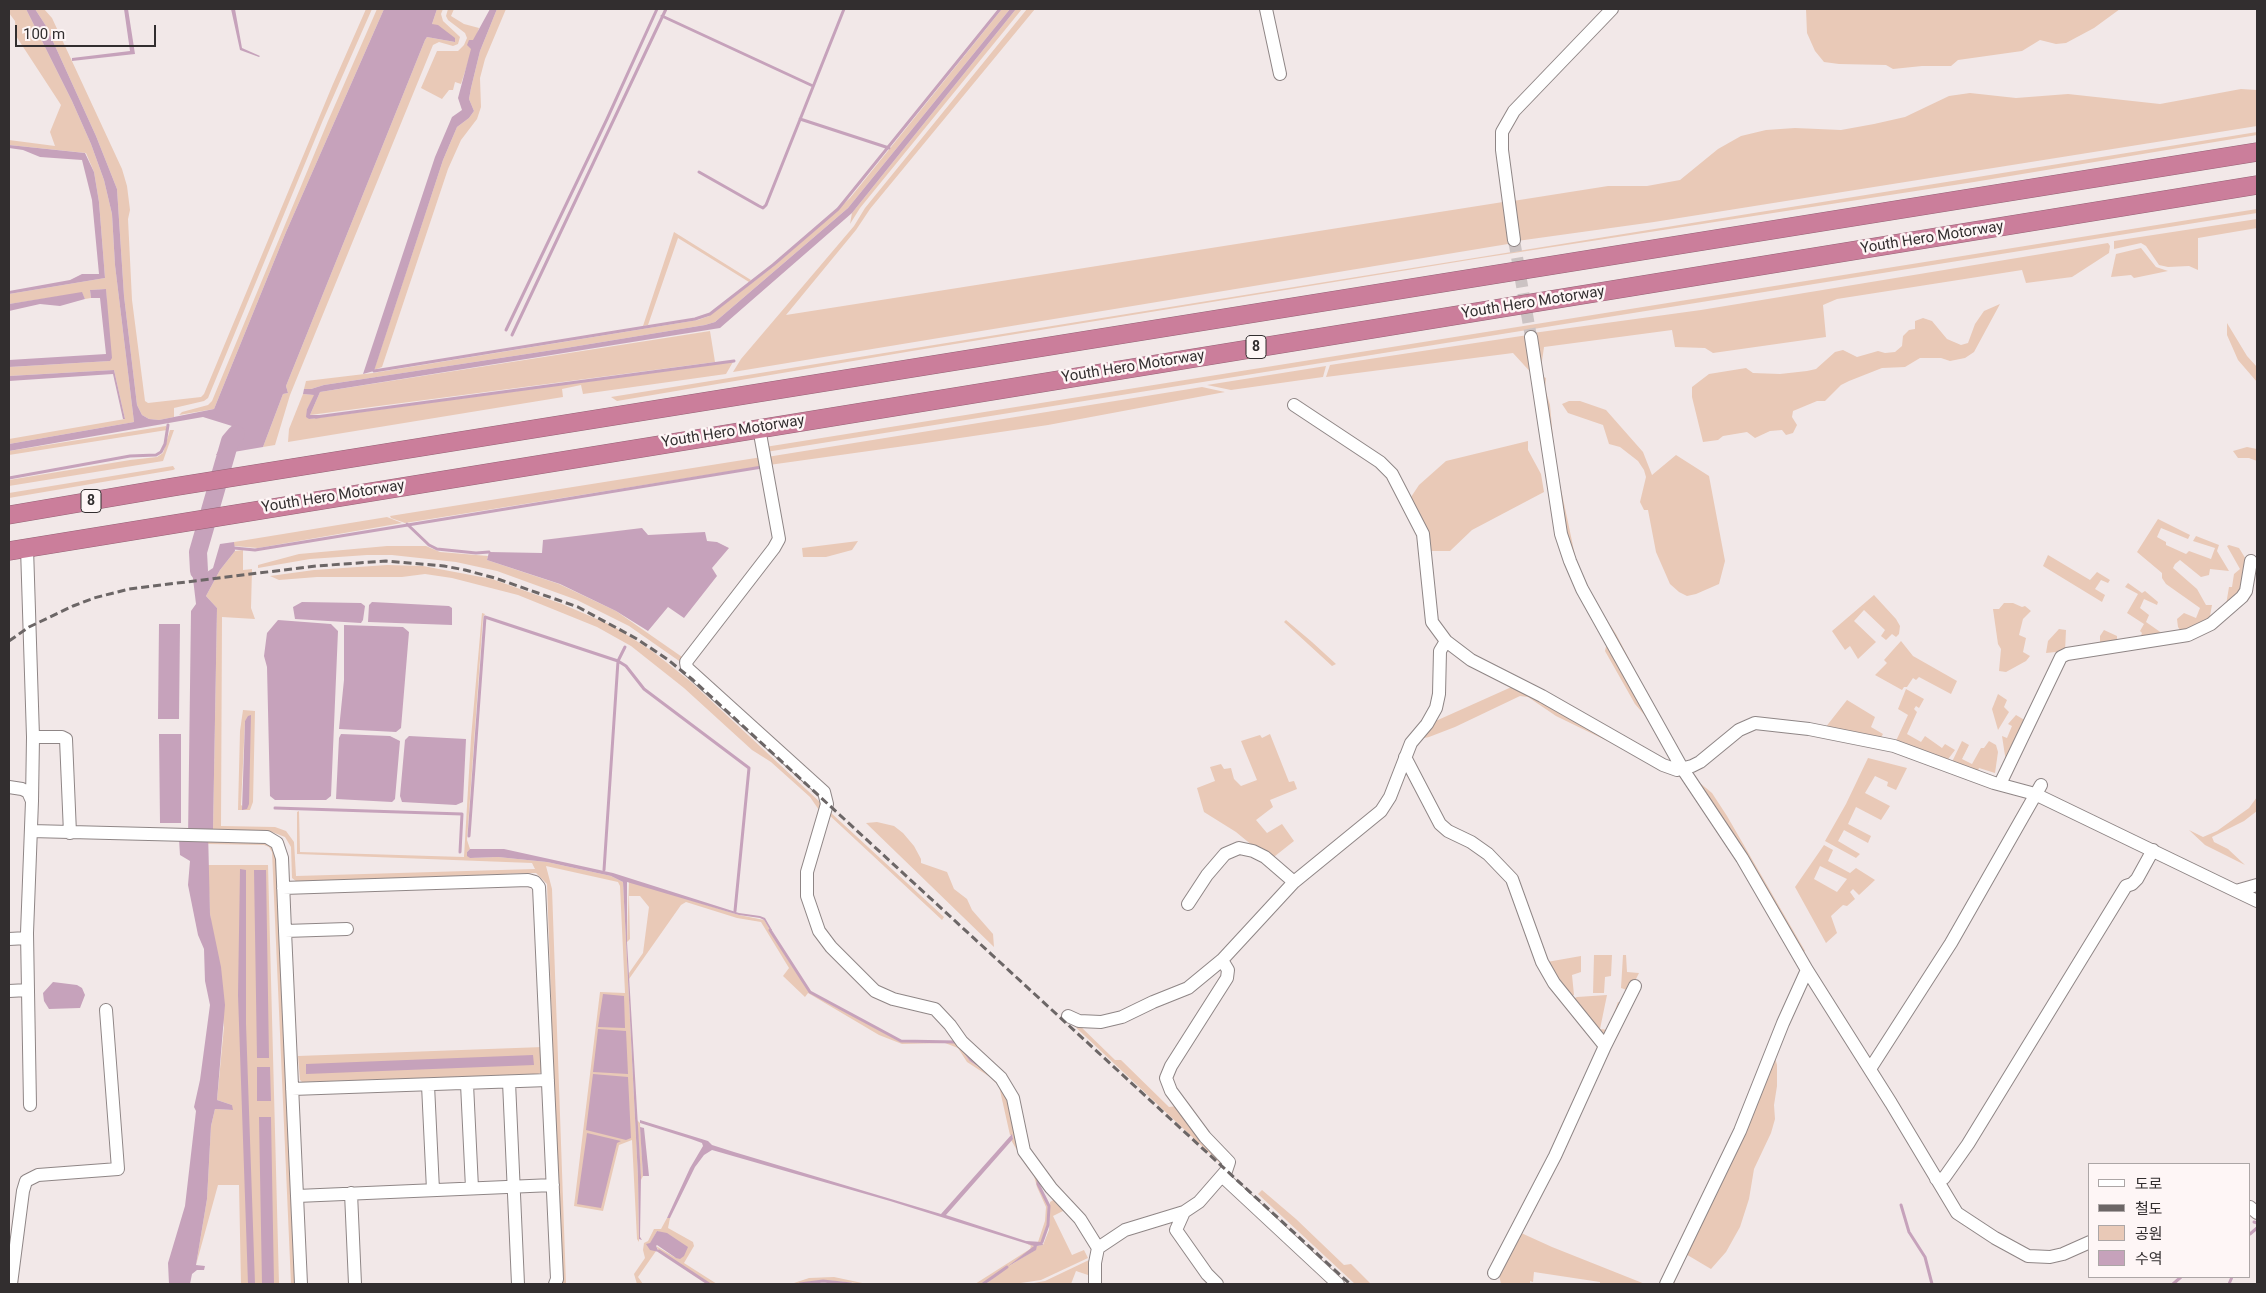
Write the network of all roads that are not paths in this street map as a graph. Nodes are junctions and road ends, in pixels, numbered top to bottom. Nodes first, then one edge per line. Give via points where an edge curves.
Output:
1 (1266, 9) edge
2 (1612, 9) edge
3 (1280, 74) dead end
4 (2257, 152) edge
5 (2257, 185) edge
6 (1514, 240) tunnel mouth
7 (1531, 337) tunnel mouth
8 (1294, 405) dead end
9 (758, 428) junction
10 (9, 516) edge
11 (27, 548) junction
12 (9, 551) edge
13 (2251, 562) dead end
14 (1446, 641) junction
15 (33, 737) junction
16 (1405, 757) junction
17 (1682, 768) junction
18 (2000, 784) junction
19 (9, 787) edge
20 (2038, 790) junction
21 (32, 801) junction
22 (31, 831) junction
23 (70, 833) junction
24 (2153, 850) junction
25 (1294, 882) junction
26 (2257, 884) edge
27 (283, 888) junction
28 (2236, 891) junction
29 (2257, 901) edge
30 (1188, 904) dead end
31 (346, 929) dead end
32 (285, 932) junction
33 (27, 938) junction
34 (9, 939) edge
35 (1222, 960) junction
36 (1807, 970) junction
37 (1635, 986) dead end
38 (28, 990) junction
39 (9, 991) edge
40 (106, 1010) dead end
41 (1068, 1016) dead end
42 (1604, 1046) junction
43 (1870, 1069) junction
44 (548, 1080) junction
45 (509, 1082) junction
46 (467, 1084) junction
47 (428, 1085) junction
48 (292, 1089) junction
49 (30, 1105) dead end
50 (1222, 1176) junction
51 (1936, 1179) junction
52 (553, 1185) junction
53 (514, 1186) junction
54 (472, 1188) junction
55 (433, 1190) junction
56 (351, 1193) junction
57 (297, 1196) junction
58 (1184, 1212) junction
59 (2088, 1243) edge
60 (1098, 1248) junction
61 (1494, 1273) dead end
62 (11, 1284) edge
63 (301, 1284) edge
64 (355, 1284) edge
65 (518, 1284) edge
66 (555, 1284) edge
67 (1094, 1284) edge
68 (1217, 1284) edge
69 (1338, 1284) edge
70 (1666, 1284) edge

1 - 3 street
2 - 6 street via 1514,110 1502,132
4 - 10 highway, 8
5 - 9 highway, Youth Hero Motorway / 8
7 - 17 street via 1561,534 1570,562
8 - 14 street via 1380,462 1392,474 1423,534 1432,622
9 - 11 highway, Youth Hero Motorway / 8
9 - 60 street via 779,539 686,662 687,668 824,792 827,804 807,872 807,896 819,931 875,991 935,1009 962,1042 1001,1078 1013,1098 1024,1151 1080,1218
11 - 12 highway, Youth Hero Motorway / 8
11 - 15 street
13 - 18 street via 2246,591 2211,624 2188,635 2061,657
14 - 16 street via 1440,651 1436,708
14 - 17 street via 1472,660 1663,764 1676,770
15 - 21 street
15 - 23 street via 62,737 66,740
16 - 25 street via 1390,797 1381,811
16 - 42 street via 1440,824 1488,854 1512,879 1542,962 1554,983
17 - 18 street via 1700,762 1739,730 1755,723 1809,729 1894,746
17 - 36 street via 1742,858
18 - 20 street
19 - 21 street via 28,792
20 - 24 street via 2096,825
20 - 43 street via 1951,943
21 - 22 street
22 - 23 street
22 - 33 street
23 - 27 street via 260,836 277,843
24 - 28 street
24 - 51 street via 2137,879 2126,886 1968,1144 1944,1178
25 - 30 street via 1264,857 1239,848 1225,854
25 - 35 street
26 - 28 street
27 - 32 street
27 - 44 street via 535,882 539,887
28 - 29 street
31 - 32 street
32 - 48 street
33 - 34 street
33 - 38 street
35 - 41 street via 1188,988 1122,1017 1102,1022 1078,1021
35 - 50 street via 1228,970 1227,978 1166,1078 1171,1091 1205,1137 1229,1162
36 - 43 street
36 - 70 street via 1740,1131
37 - 42 street
38 - 39 street
38 - 49 street
40 - 62 street via 118,1169 38,1175 26,1181
42 - 61 street via 1555,1156
43 - 51 street
44 - 45 street
44 - 52 street
45 - 46 street
45 - 53 street
46 - 47 street
46 - 54 street
47 - 48 street
47 - 55 street
48 - 57 street
50 - 58 street
50 - 69 street
51 - 59 street via 1957,1212 2028,1256 2050,1257
52 - 53 street
52 - 66 street
53 - 54 street
53 - 65 street
54 - 55 street
55 - 56 street
56 - 57 street
56 - 64 street
57 - 63 street
58 - 60 street via 1125,1230
58 - 68 street via 1176,1230
60 - 67 street

